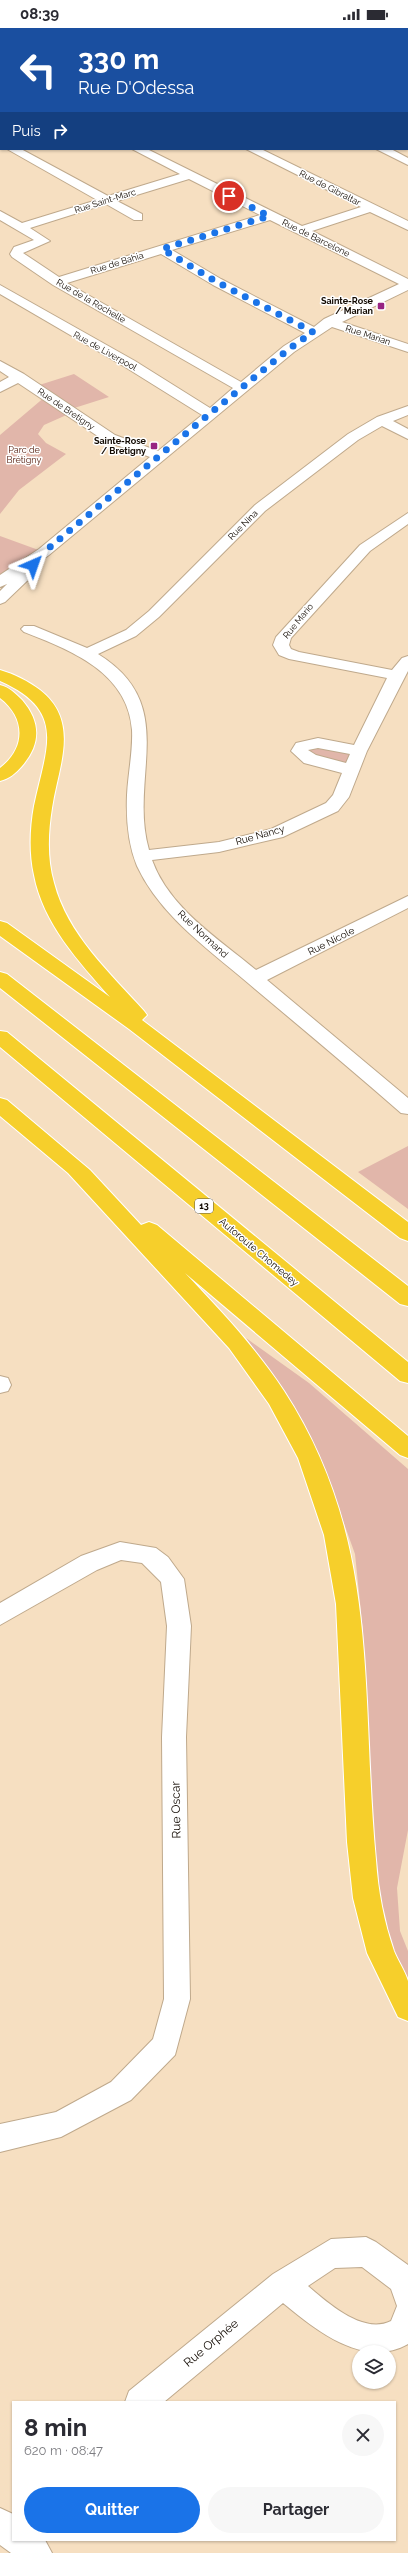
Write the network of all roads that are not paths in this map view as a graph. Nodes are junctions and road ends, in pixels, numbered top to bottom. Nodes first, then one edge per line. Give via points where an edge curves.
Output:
1 (15, 150) edge
2 (140, 150) edge
3 (254, 150) edge
4 (384, 150) edge
5 (37, 151) dead end
6 (24, 155) junction
7 (6, 160) dead end
8 (408, 162) edge
9 (190, 175) junction
10 (106, 200) junction
11 (370, 208) junction
12 (0, 215) edge
13 (269, 216) junction
14 (138, 217) dead end
15 (408, 226) edge
16 (20, 227) junction
17 (300, 231) junction
18 (162, 249) junction
19 (57, 282) junction
20 (408, 285) edge
21 (0, 289) edge
22 (329, 322) junction
23 (313, 332) junction
24 (408, 348) edge
25 (0, 365) edge
26 (19, 378) junction
27 (0, 388) edge
28 (242, 388) junction
29 (408, 410) edge
30 (210, 414) junction
31 (382, 420) junction
32 (408, 435) edge
33 (159, 456) junction
34 (408, 518) edge
35 (44, 552) junction
36 (0, 582) edge
37 (0, 599) edge
38 (28, 629) dead end
39 (88, 653) junction
40 (408, 660) edge
41 (0, 675) edge
42 (396, 675) junction
43 (0, 690) edge
44 (359, 751) junction
45 (352, 770) junction
46 (0, 776) edge
47 (142, 856) junction
48 (408, 901) edge
49 (0, 927) edge
50 (0, 978) edge
51 (254, 980) junction
52 (0, 1037) edge
53 (161, 1044) junction
54 (0, 1105) edge
55 (408, 1107) edge
56 (72, 1165) junction
57 (408, 1233) edge
58 (408, 1298) edge
59 (408, 1375) edge
60 (408, 1449) edge
61 (0, 1616) edge
62 (408, 2008) edge
63 (0, 2138) edge
64 (283, 2284) junction
65 (408, 2296) edge
66 (408, 2315) edge
67 (141, 2401) edge
68 (0, 2524) edge
69 (12, 2534) edge
70 (21, 2541) edge
71 (36, 2553) edge

1 - 6 street
2 - 9 street, Rue de Barcelone
3 - 11 street, Rue de Gibraltar
4 - 8 street
5 - 6 street
6 - 7 street
6 - 10 street
9 - 10 street, Rue Saint-Marc
9 - 13 street, Rue de Barcelone
10 - 14 street
10 - 16 street, Rue Saint-Marc
11 - 15 street, Rue de Gibraltar
11 - 17 street
12 - 16 street, Rue de la Rochelle
13 - 17 street, Rue de Barcelone
13 - 18 street, Rue de Bahia
16 - 19 street, Rue de la Rochelle via 44,242 18,250 16,254
17 - 20 street, Rue de Barcelone
18 - 19 street, Rue de Bahia
18 - 23 street via 217,282
19 - 28 street, Rue de la Rochelle
20 - 22 street
21 - 30 street, Rue de Liverpool via 130,364
22 - 23 street
22 - 24 street, Rue Marian
23 - 28 street
25 - 26 street, Rue de Bretigny
26 - 27 street
26 - 33 street, Rue de Bretigny via 110,438
28 - 30 street
29 - 31 street, Rue Nina
30 - 33 street
31 - 32 street
31 - 39 street, Rue Nina via 353,437 260,508 154,614 131,633
33 - 35 street
34 - 42 street, Rue Mario via 365,548 284,637 281,645 285,652 295,656
35 - 36 street
35 - 37 street
38 - 39 street, Rue Normand
39 - 47 street, Rue Normand via 113,673 133,698 140,724 134,817
40 - 42 street, Rue Nancy
41 - 53 highway via 23,686 43,702 52,715 56,729 39,848 42,871 50,898 76,944
42 - 44 street, Rue Nancy
43 - 46 highway via 23,710 30,733 28,745 20,758
44 - 45 street, Rue Nancy
44 - 45 street via 318,743 302,746 299,751 310,759
45 - 47 street, Rue Nancy via 341,797 332,808 277,833 219,847
47 - 51 street, Rue Normand via 156,885 183,918
48 - 51 street, Rue Nicole
49 - 53 highway
50 - 58 highway
51 - 55 street, Rue Normand
52 - 59 highway, Autoroute Chomedey / 13
53 - 57 highway
54 - 56 highway
56 - 60 highway
56 - 62 highway via 237,1342 256,1366 296,1430 321,1487 338,1545 347,1598 365,1897 380,1954
61 - 63 street, Rue Oscar via 89,1563 120,1551 148,1555 160,1564 172,1579 179,1626 174,1737 177,1999 165,2046 121,2091 61,2124
64 - 65 street, Rue Orphée via 331,2254 366,2252 404,2280
64 - 66 street via 325,2319 362,2336 384,2339 402,2331
64 - 67 street, Rue Orphée
68 - 69 street
70 - 71 street

